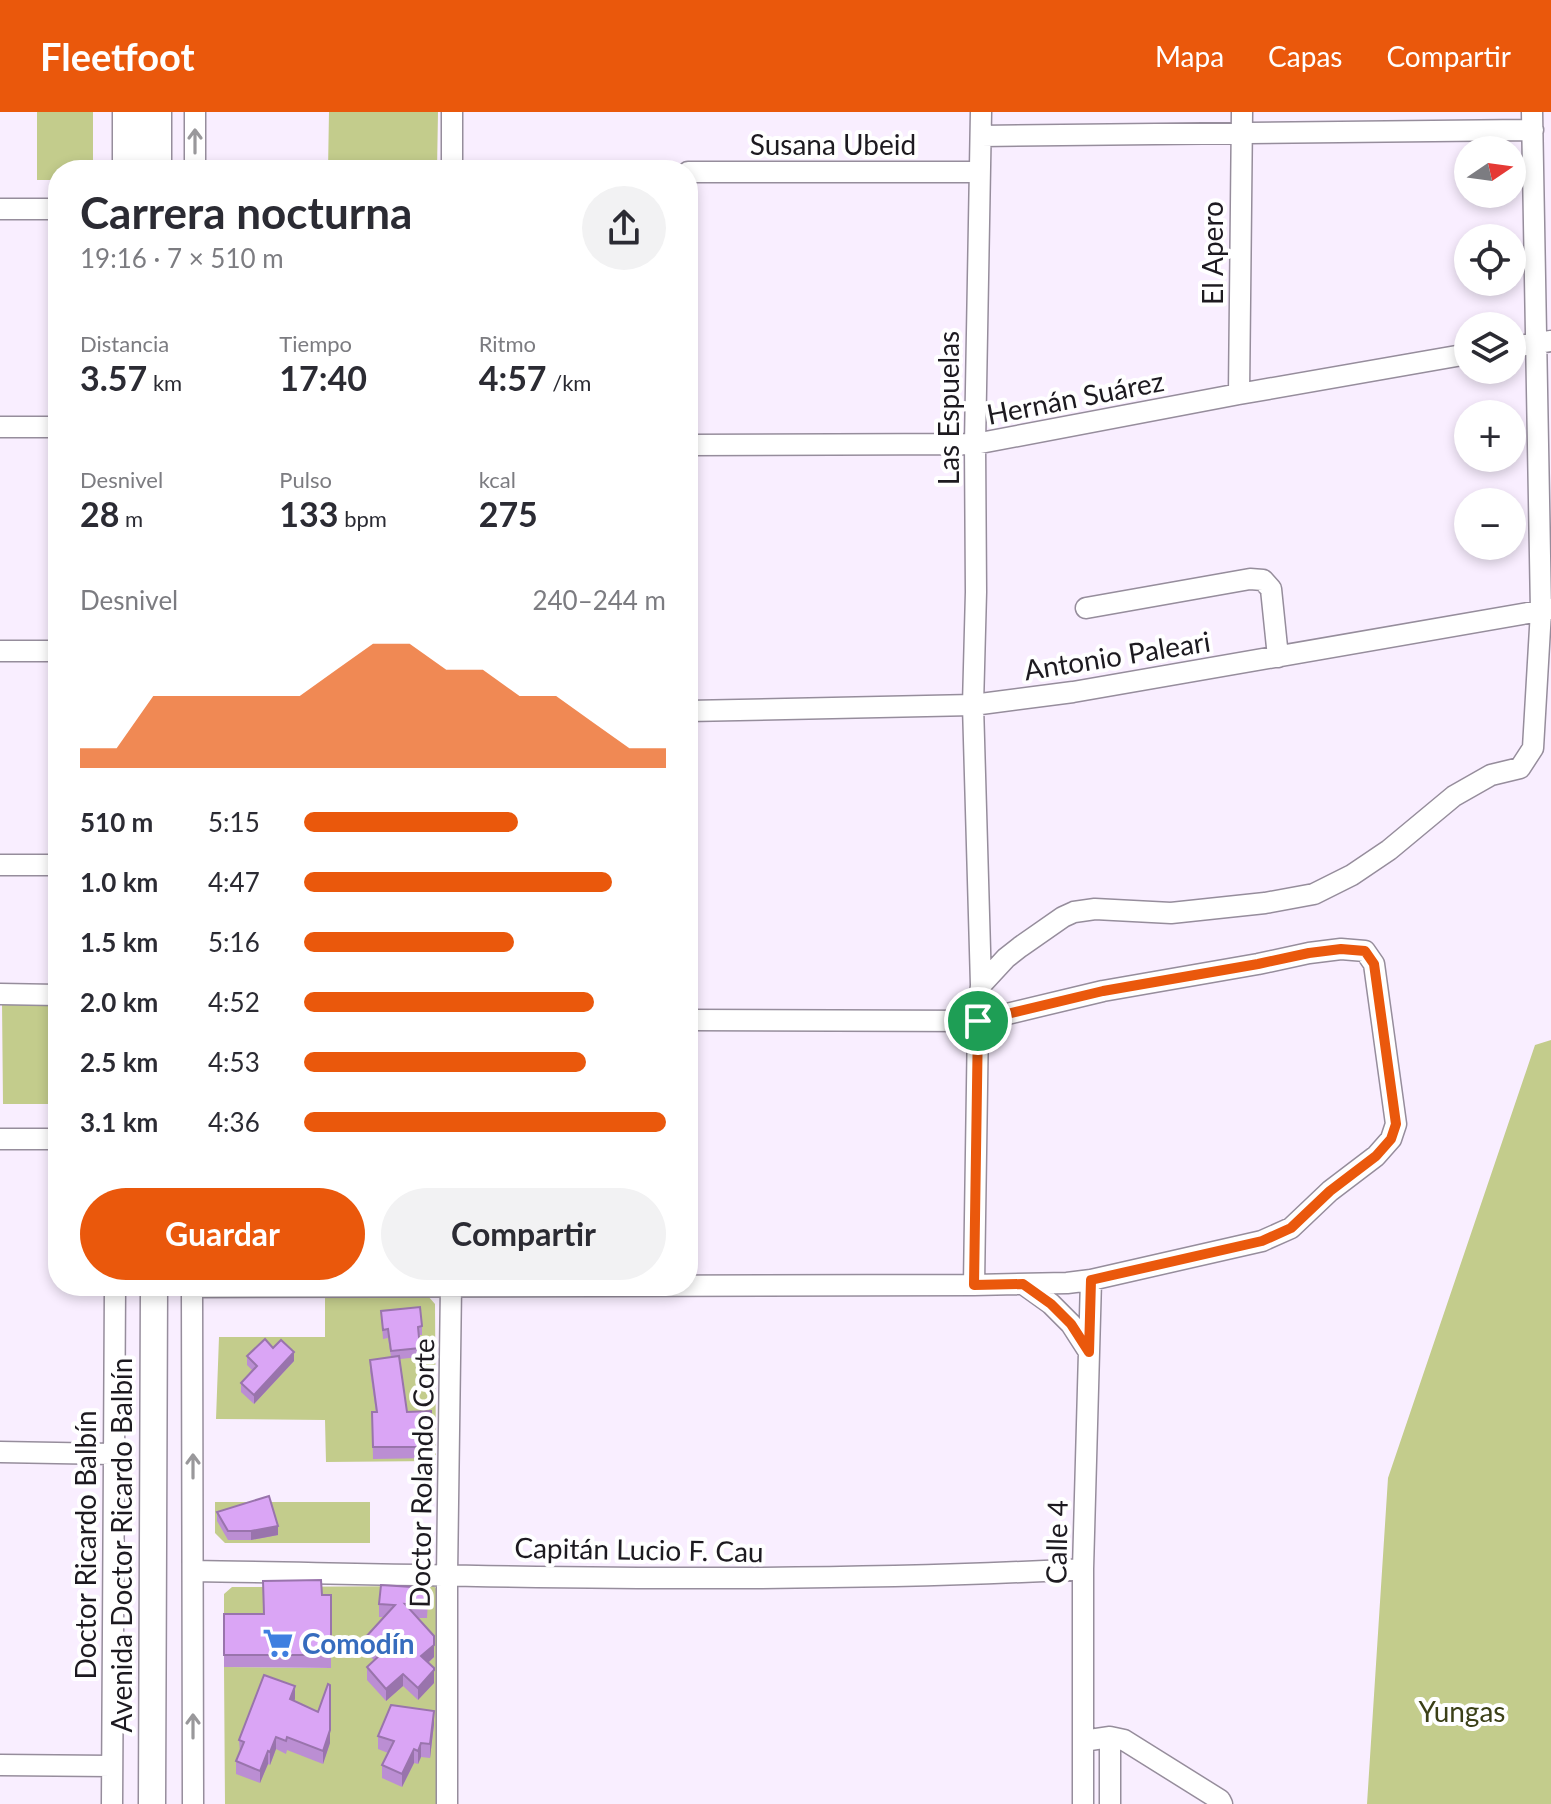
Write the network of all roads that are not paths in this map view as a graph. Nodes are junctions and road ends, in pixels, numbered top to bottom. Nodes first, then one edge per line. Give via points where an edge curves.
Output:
1 (123, 112) edge
2 (140, 112) edge
3 (158, 112) edge
4 (195, 112) edge
5 (452, 112) edge
6 (981, 112) edge
7 (1242, 112) edge
8 (1532, 121) edge
9 (1241, 133) junction
10 (981, 136) junction
11 (123, 160) edge
12 (140, 160) edge
13 (158, 160) edge
14 (195, 160) edge
15 (452, 160) edge
16 (698, 172) edge
17 (979, 172) junction
18 (0, 209) edge
19 (48, 209) edge
20 (1544, 342) edge
21 (1454, 356) edge
22 (1239, 394) junction
23 (0, 427) edge
24 (48, 427) edge
25 (975, 444) junction
26 (698, 445) edge
27 (1086, 608) dead end
28 (1546, 610) edge
29 (0, 651) edge
30 (48, 651) edge
31 (1278, 657) junction
32 (973, 705) junction
33 (698, 711) edge
34 (0, 865) edge
35 (48, 865) edge
36 (981, 985) junction
37 (0, 994) edge
38 (48, 995) edge
39 (698, 1020) edge
40 (978, 1021) junction
41 (0, 1139) edge
42 (48, 1139) edge
43 (1091, 1280) junction
44 (1023, 1284) junction
45 (974, 1285) junction
46 (698, 1286) edge
47 (115, 1296) edge
48 (137, 1296) edge
49 (154, 1296) edge
50 (192, 1296) edge
51 (451, 1296) edge
52 (1089, 1352) junction
53 (0, 1452) edge
54 (113, 1454) junction
55 (1083, 1569) junction
56 (193, 1571) junction
57 (447, 1575) junction
58 (1110, 1737) junction
59 (1083, 1741) junction
60 (0, 1765) edge
61 (111, 1766) junction
62 (112, 1804) edge
63 (136, 1804) edge
64 (152, 1804) edge
65 (193, 1804) edge
66 (447, 1804) edge
67 (1083, 1804) edge
68 (1110, 1804) edge
69 (1222, 1804) edge

1 - 11 street
2 - 12 main road
3 - 13 main road
14 -> 4 street
5 - 15 street
6 - 10 street, Las Espuelas
7 - 9 street, El Apero
8 - 9 street
8 - 20 street
9 - 10 street
9 - 22 street, El Apero
10 - 17 street, Las Espuelas
16 - 17 street, Susana Ubeid
17 - 25 street, Las Espuelas
18 - 19 street
20 - 28 street
21 - 22 street, Hernán Suárez
22 - 25 street, Hernán Suárez
23 - 24 street
25 - 26 street, Hernán Suárez
25 - 32 street, Las Espuelas
27 - 31 street via 1263,580 1271,589
28 - 31 street, Antonio Paleari
28 - 36 street via 1533,748 1520,768 1491,775 1454,796 1389,850 1314,894 1171,913 1074,912 1020,947
29 - 30 street
31 - 32 street, Antonio Paleari
32 - 33 street, Antonio Paleari
32 - 36 street, Las Espuelas
34 - 35 street
36 - 40 street, Las Espuelas
37 - 38 street
39 - 40 street
40 - 43 street via 1103,991 1309,953 1365,951 1374,964 1396,1124 1376,1156 1291,1228 1272,1237
40 - 45 street, Las Espuelas
41 - 42 street
43 - 44 street
43 - 52 street, Calle 4
44 - 45 street
44 - 52 street via 1071,1324
45 - 46 street
47 - 54 street, Doctor Ricardo Balbín
48 - 63 main road, Avenida Doctor Ricardo Balbín
49 - 64 main road, Avenida Doctor Ricardo Balbín
56 -> 50 street
51 - 57 street, Doctor Rolando Corte
52 - 55 street, Calle 4
53 - 54 street
54 - 61 street, Doctor Ricardo Balbín
55 - 57 street, Capitán Lucio F. Cau via 789,1579
55 - 59 street, Calle 4
56 - 57 street, Capitán Lucio F. Cau
65 -> 56 street
57 - 66 street, Doctor Rolando Corte
58 - 59 street
58 - 68 street
58 - 69 street via 1124,1740
59 - 67 street, Calle 4
60 - 61 street
61 - 62 street, Doctor Ricardo Balbín

